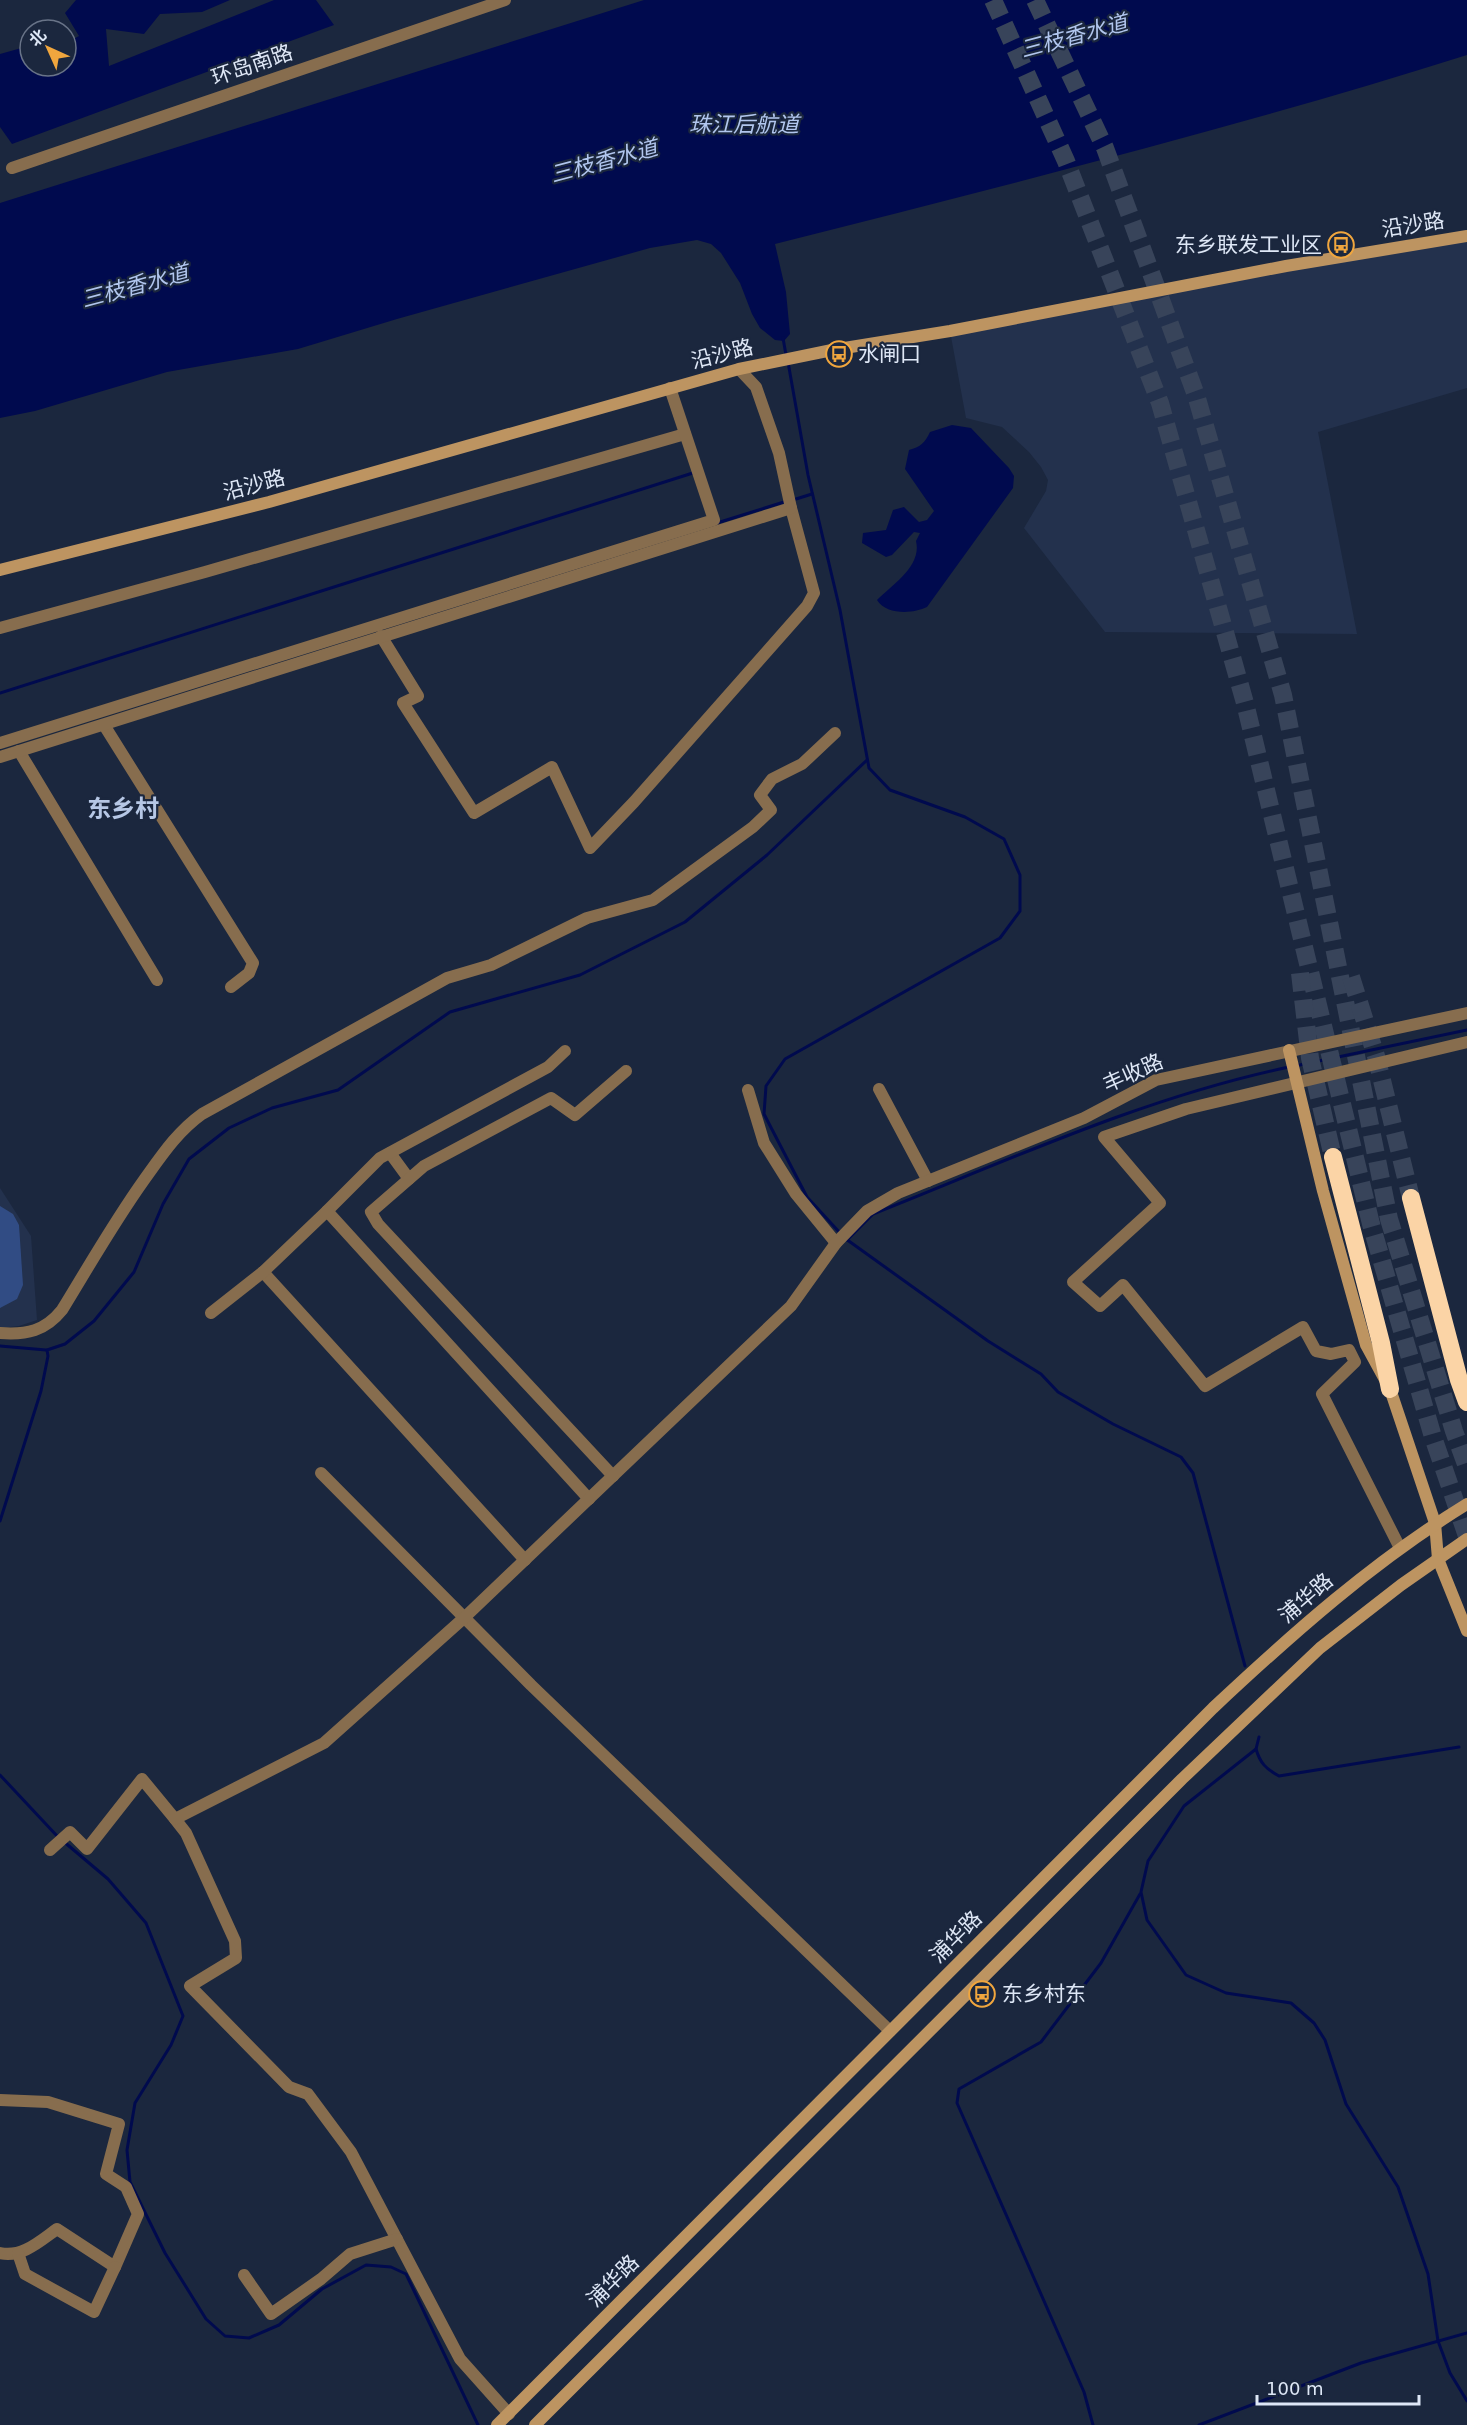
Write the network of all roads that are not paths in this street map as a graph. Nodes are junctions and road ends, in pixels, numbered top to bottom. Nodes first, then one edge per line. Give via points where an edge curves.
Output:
1 (504, 0) edge
2 (12, 168) dead end
3 (1467, 236) edge
4 (739, 369) junction
5 (670, 388) junction
6 (685, 434) junction
7 (791, 508) junction
8 (0, 570) edge
9 (0, 628) edge
10 (381, 636) junction
11 (105, 725) junction
12 (835, 733) dead end
13 (0, 743) edge
14 (19, 751) junction
15 (0, 757) edge
16 (157, 980) dead end
17 (231, 987) dead end
18 (1467, 1013) edge
19 (1467, 1042) edge
20 (1289, 1050) junction
21 (565, 1052) dead end
22 (626, 1071) dead end
23 (879, 1089) dead end
24 (748, 1090) dead end
25 (390, 1153) junction
26 (1333, 1157) tunnel mouth
27 (409, 1179) junction
28 (928, 1181) junction
29 (1411, 1198) tunnel mouth
30 (327, 1210) junction
31 (836, 1243) junction
32 (263, 1272) junction
33 (211, 1313) dead end
34 (0, 1333) edge
35 (1390, 1389) junction
36 (1467, 1402) edge
37 (321, 1473) dead end
38 (614, 1476) junction
39 (589, 1499) junction
40 (1467, 1504) edge
41 (1435, 1523) junction
42 (1467, 1539) edge
43 (1400, 1548) junction
44 (1438, 1559) junction
45 (525, 1560) junction
46 (1467, 1616) edge
47 (465, 1617) junction
48 (1467, 1623) edge
49 (1467, 1631) edge
50 (175, 1819) junction
51 (50, 1850) dead end
52 (890, 2031) junction
53 (0, 2100) edge
54 (397, 2239) junction
55 (0, 2253) edge
56 (18, 2253) junction
57 (115, 2267) junction
58 (244, 2275) dead end
59 (509, 2414) junction
60 (498, 2425) edge
61 (535, 2425) edge

1 - 2 street, 环岛南路
3 - 4 main road, 沿沙路 via 1286,266
4 - 5 main road, 沿沙路
4 - 7 street via 756,387 779,453
5 - 6 street
5 - 8 main road, 沿沙路 via 269,502
6 - 9 street
6 - 13 street via 714,520
7 - 10 street
7 - 10 street via 814,593 807,606 590,848 552,767 474,813 403,703 418,696
10 - 11 street
11 - 14 street
11 - 17 street via 253,963 249,972
12 - 34 street via 802,764 772,779 760,795 771,810 753,827 653,900 587,918 491,965 447,978 202,1114 170,1144 118,1217 51,1324 30,1332
14 - 15 street
14 - 16 street
18 - 20 street, 丰收路
19 - 43 street via 1186,1109 1104,1137 1160,1203 1073,1282 1100,1306 1123,1286 1205,1386 1303,1327 1316,1351 1331,1354 1349,1350 1355,1362 1322,1394
20 - 28 street, 丰收路 via 1156,1080 1084,1118
20 - 35 main road via 1366,1345
21 - 25 street via 548,1067
22 - 27 street via 575,1115 551,1098 424,1166
23 - 28 street
24 - 31 street via 764,1143 796,1194
25 - 27 street
25 - 30 street via 380,1158
26 - 35 highway
27 - 38 street via 371,1212 378,1224
28 - 31 street, 丰收路 via 867,1211
29 - 36 highway
30 - 32 street
30 - 39 street
31 - 38 street, 丰收路 via 790,1306
32 - 33 street
32 - 45 street
35 - 41 main road
37 - 47 street
38 - 39 street, 丰收路
39 - 45 street, 丰收路
40 - 41 main road, 浦华路
41 - 43 main road, 浦华路
41 - 44 main road
42 - 44 main road
43 - 52 main road, 浦华路 via 1345,1589 1242,1681
44 - 49 main road
44 - 61 main road via 1320,1648 1247,1718
45 - 47 street, 丰收路
46 - 48 main road
47 - 50 street, 丰收路 via 324,1743
47 - 52 street via 539,1694
50 - 51 street via 142,1779 87,1849 70,1832
50 - 54 street via 186,1833 235,1941 236,1958 190,1986 289,2087 308,2094 351,2152
52 - 59 main road, 浦华路
53 - 57 street via 48,2102 119,2124 106,2174 126,2187 138,2214
54 - 58 street via 350,2254 271,2313
54 - 59 street via 460,2359
55 - 56 street
56 - 57 street via 57,2229
56 - 57 street via 25,2274 94,2312
59 - 60 main road, 浦华路

